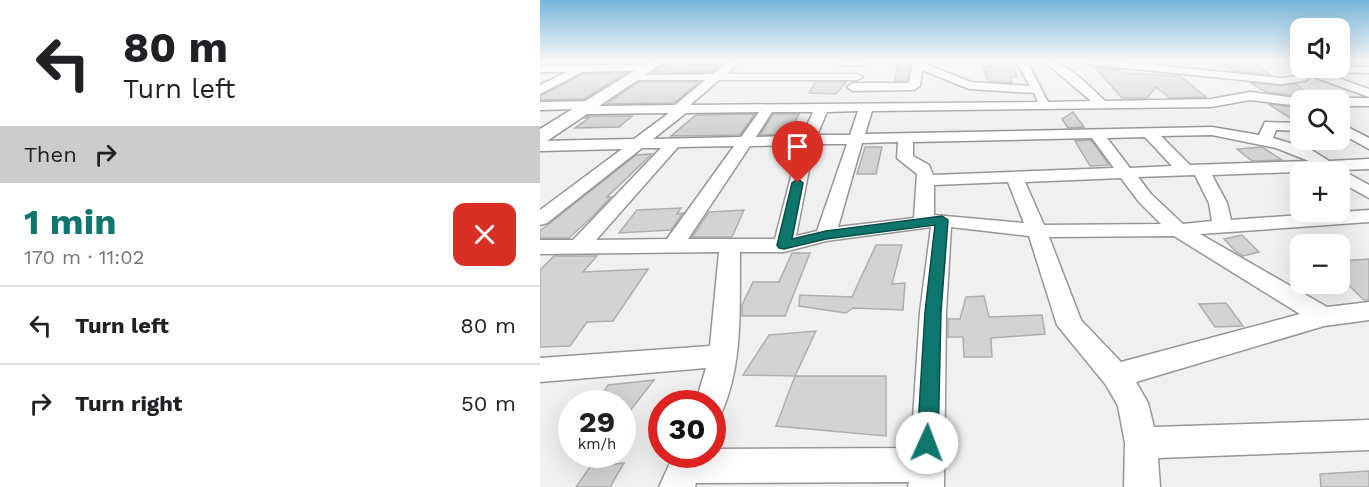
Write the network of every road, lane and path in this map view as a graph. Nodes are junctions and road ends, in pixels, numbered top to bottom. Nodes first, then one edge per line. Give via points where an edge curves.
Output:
1 (626, 84) edge
2 (708, 84) edge
3 (854, 84) edge
4 (874, 84) edge
5 (914, 84) edge
6 (966, 84) edge
7 (1035, 84) edge
8 (1080, 84) edge
9 (1345, 84) edge
10 (1038, 90) junction
11 (1369, 93) edge
12 (1290, 101) edge
13 (1350, 102) edge
14 (1369, 102) edge
15 (1102, 105) junction
16 (540, 106) edge
17 (1046, 106) junction
18 (589, 107) junction
19 (866, 108) junction
20 (680, 109) junction
21 (768, 109) junction
22 (821, 109) junction
23 (843, 109) junction
24 (1290, 126) edge
25 (1350, 132) edge
26 (1149, 133) junction
27 (1369, 133) edge
28 (1096, 134) junction
29 (1350, 134) edge
30 (540, 137) edge
31 (906, 139) junction
32 (857, 140) junction
33 (1265, 140) junction
34 (807, 141) junction
35 (746, 143) junction
36 (673, 144) junction
37 (1369, 144) edge
38 (633, 145) junction
39 (540, 146) edge
40 (1321, 162) edge
41 (1369, 164) edge
42 (1350, 168) edge
43 (1193, 171) junction
44 (1290, 171) edge
45 (1126, 174) junction
46 (1014, 177) junction
47 (926, 180) junction
48 (1350, 181) edge
49 (1369, 193) edge
50 (540, 197) edge
51 (1369, 216) edge
52 (540, 219) edge
53 (933, 220) junction
54 (1223, 227) junction
55 (1178, 230) junction
56 (1036, 231) junction
57 (826, 235) junction
58 (784, 245) junction
59 (540, 246) edge
60 (579, 246) junction
61 (673, 246) junction
62 (730, 247) junction
63 (1369, 311) edge
64 (1324, 317) junction
65 (722, 356) junction
66 (540, 370) edge
67 (1116, 376) junction
68 (716, 390) edge
69 (1369, 435) edge
70 (1141, 443) junction
71 (684, 469) edge
72 (926, 476) edge
73 (1142, 487) edge

1 - 18 street
2 - 20 street
3 - 23 street
4 - 5 street via 911,87
6 - 10 street
7 - 10 street
8 - 15 street
9 - 11 street
10 - 17 street
12 - 15 street via 1250,96 1211,103
13 - 14 street
15 - 17 street
16 - 18 street
17 - 19 street
18 - 20 street
18 - 30 street
19 - 23 street
19 - 32 street
20 - 21 street
20 - 38 street
21 - 22 street
21 - 35 street
22 - 23 street
22 - 34 street
24 - 33 street via 1270,125
25 - 27 street
26 - 28 street
26 - 33 street via 1212,131
26 - 43 street
28 - 31 street
28 - 45 street
29 - 37 street
31 - 32 street
31 - 47 street via 905,158 923,169
32 - 34 street
32 - 57 street
33 - 40 street via 1304,152
34 - 35 street
34 - 58 street
35 - 36 street
35 - 61 street
36 - 38 street
36 - 60 street
38 - 39 street
38 - 50 street via 578,180
38 - 52 street
41 - 42 street
43 - 44 street
43 - 45 street
43 - 54 street via 1218,202
45 - 46 street
45 - 55 street
46 - 47 street
46 - 56 street
47 - 53 street
48 - 49 street
51 - 54 street
53 - 56 street
53 - 57 street
53 - 72 street
54 - 55 street
55 - 56 street
55 - 64 street
56 - 67 street via 1070,325
57 - 58 street
58 - 62 street
59 - 60 street
60 - 61 street
61 - 62 street
62 - 65 street
63 - 64 street
64 - 67 street
65 - 66 street
65 - 68 street
67 - 70 street via 1133,403
69 - 70 street
70 - 73 street
71 - 72 street

